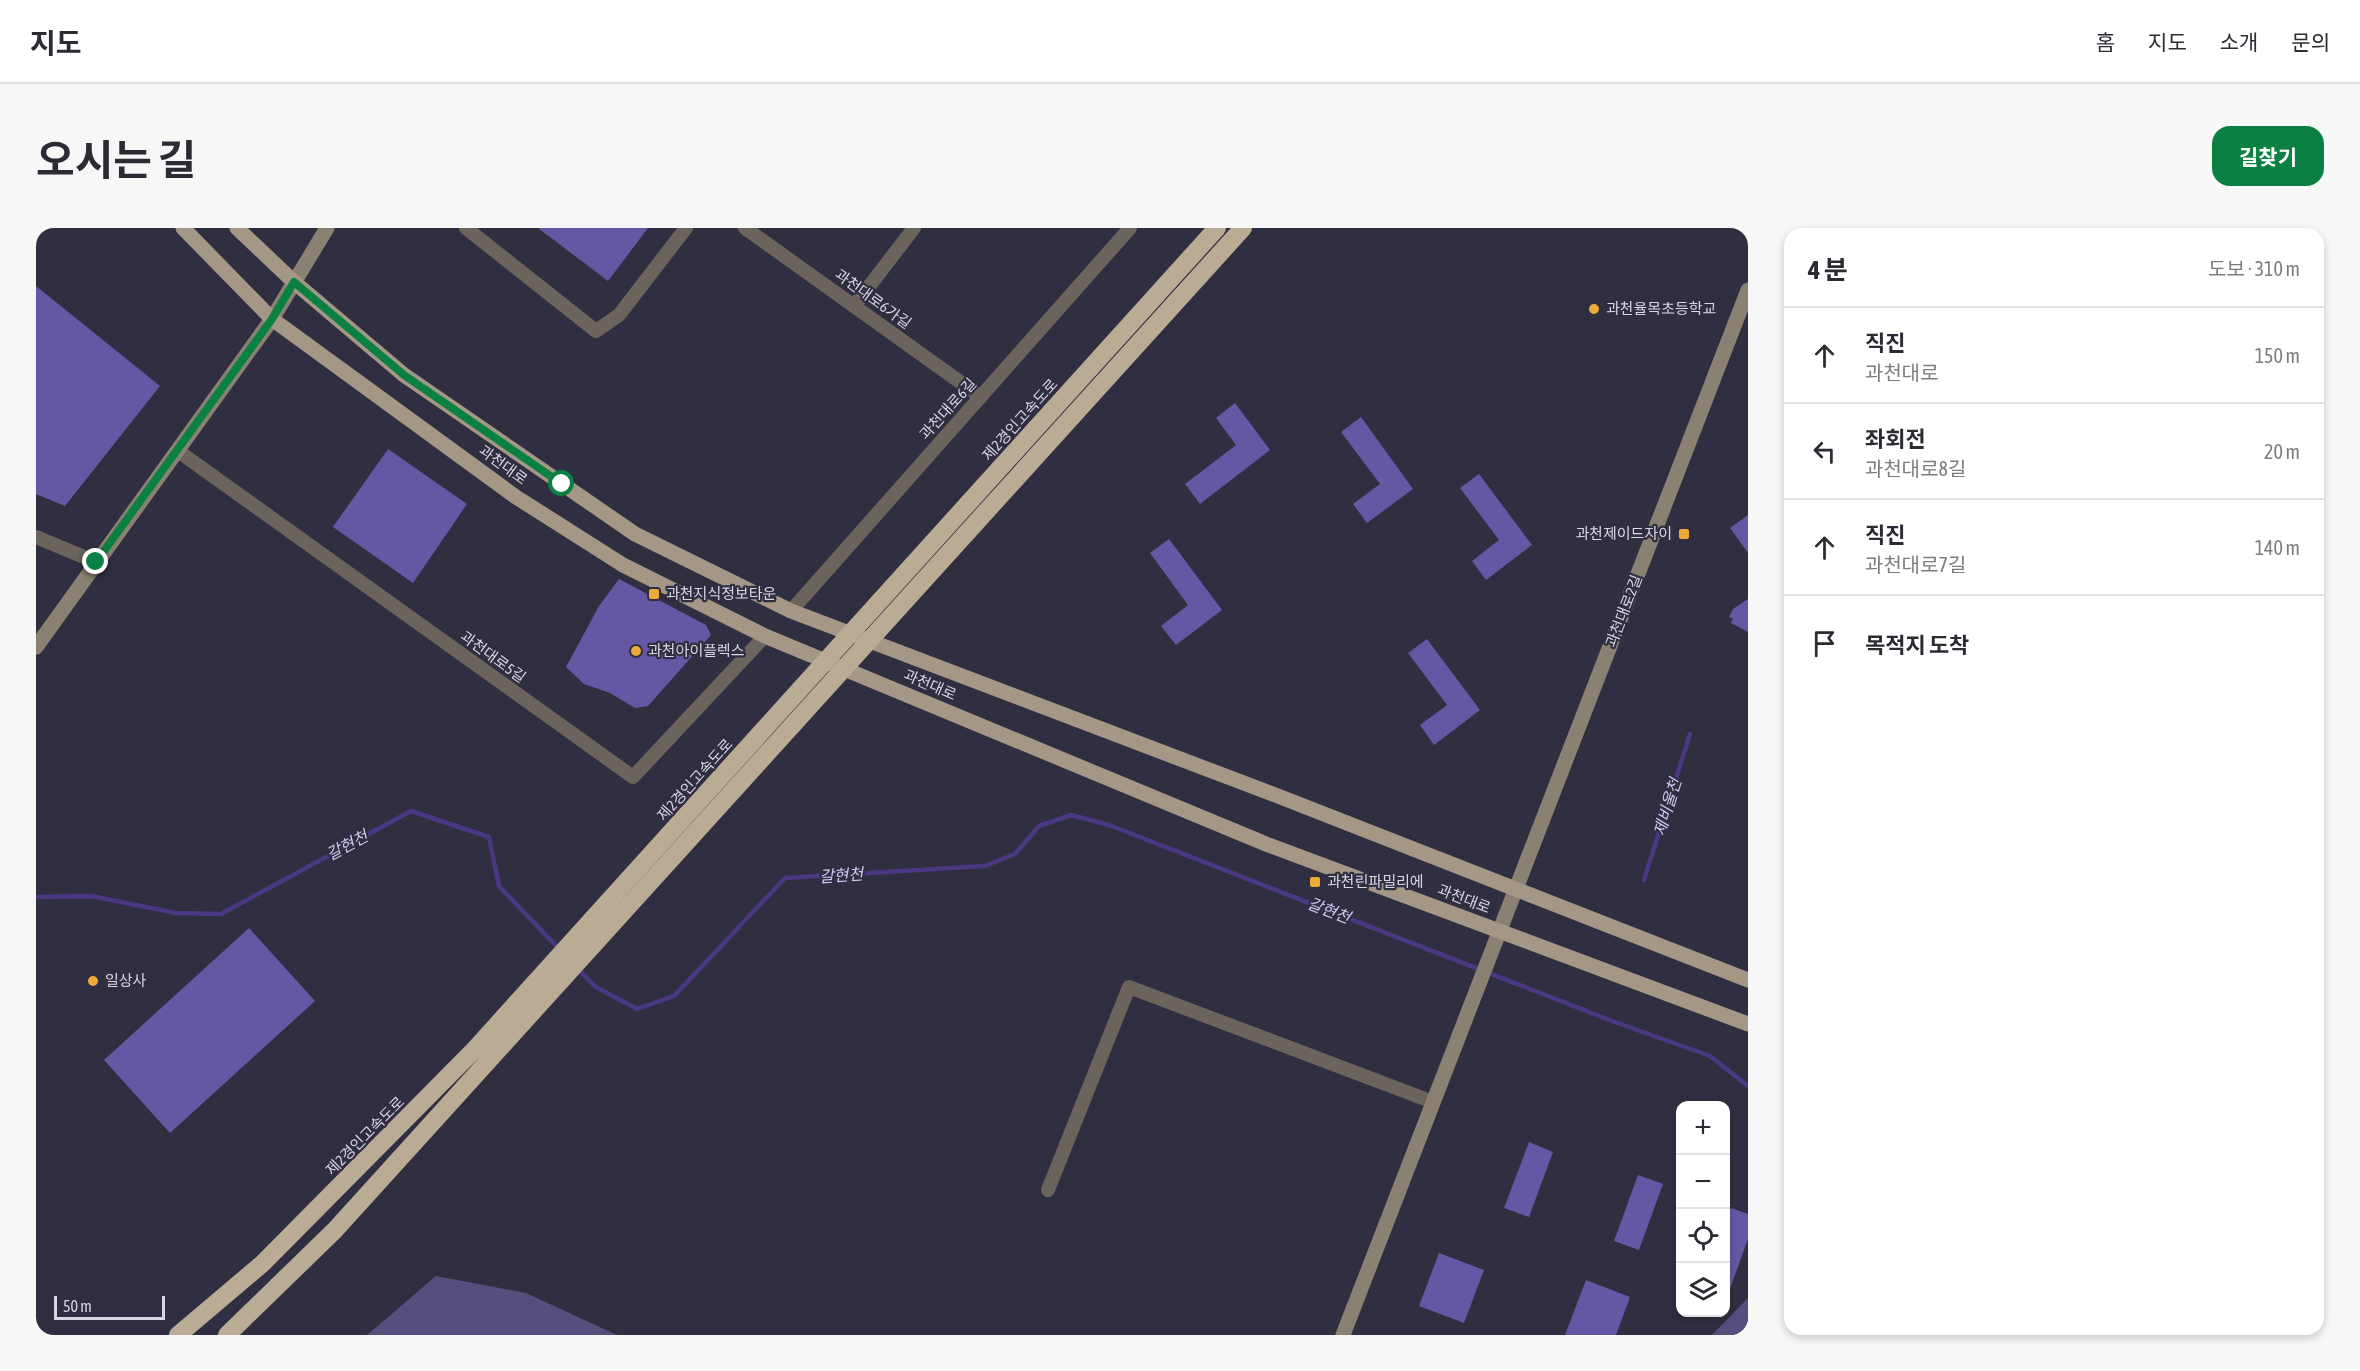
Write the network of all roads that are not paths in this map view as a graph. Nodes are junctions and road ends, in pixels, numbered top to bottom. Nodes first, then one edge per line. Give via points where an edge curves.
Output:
1 (183, 228) edge
2 (237, 228) edge
3 (327, 228) edge
4 (466, 228) edge
5 (686, 228) edge
6 (745, 228) edge
7 (914, 228) edge
8 (1130, 228) edge
9 (1217, 228) edge
10 (1243, 228) edge
11 (294, 282) junction
12 (1748, 290) edge
13 (854, 306) junction
14 (272, 319) junction
15 (981, 397) junction
16 (178, 451) junction
17 (36, 537) edge
18 (96, 562) junction
19 (791, 611) junction
20 (765, 636) junction
21 (36, 646) edge
22 (1516, 890) junction
23 (1500, 931) junction
24 (1748, 980) edge
25 (1748, 1024) edge
26 (483, 1054) junction
27 (1433, 1102) junction
28 (1048, 1190) dead end
29 (178, 1335) edge
30 (227, 1335) edge
31 (1343, 1335) edge

1 - 14 main road, 과천대로
2 - 11 main road, 과천대로
3 - 11 street
4 - 5 street via 596,331 619,315
6 - 13 street, 과천대로6가길
7 - 13 street
8 - 15 street, 과천대로6길
9 - 26 highway, 제2경인고속도로
10 - 26 highway, 제2경인고속도로
11 - 14 street
11 - 19 main road, 과천대로 via 404,375 635,534
12 - 22 street, 과천대로2길
13 - 15 street, 과천대로6가길
14 - 16 street
14 - 20 main road, 과천대로 via 583,541
15 - 19 street, 과천대로6길
16 - 18 street
16 - 20 street, 과천대로5길 via 633,777
17 - 18 street
18 - 21 street
19 - 22 main road, 과천대로
20 - 23 main road, 과천대로 via 1266,844
22 - 23 street, 과천대로2길
22 - 24 main road, 과천대로
23 - 25 main road, 과천대로
23 - 27 street, 과천대로2길
26 - 29 highway, 제2경인고속도로 via 262,1264
26 - 30 highway, 제2경인고속도로 via 335,1230
27 - 28 street via 1129,987
27 - 31 street, 과천대로2길

